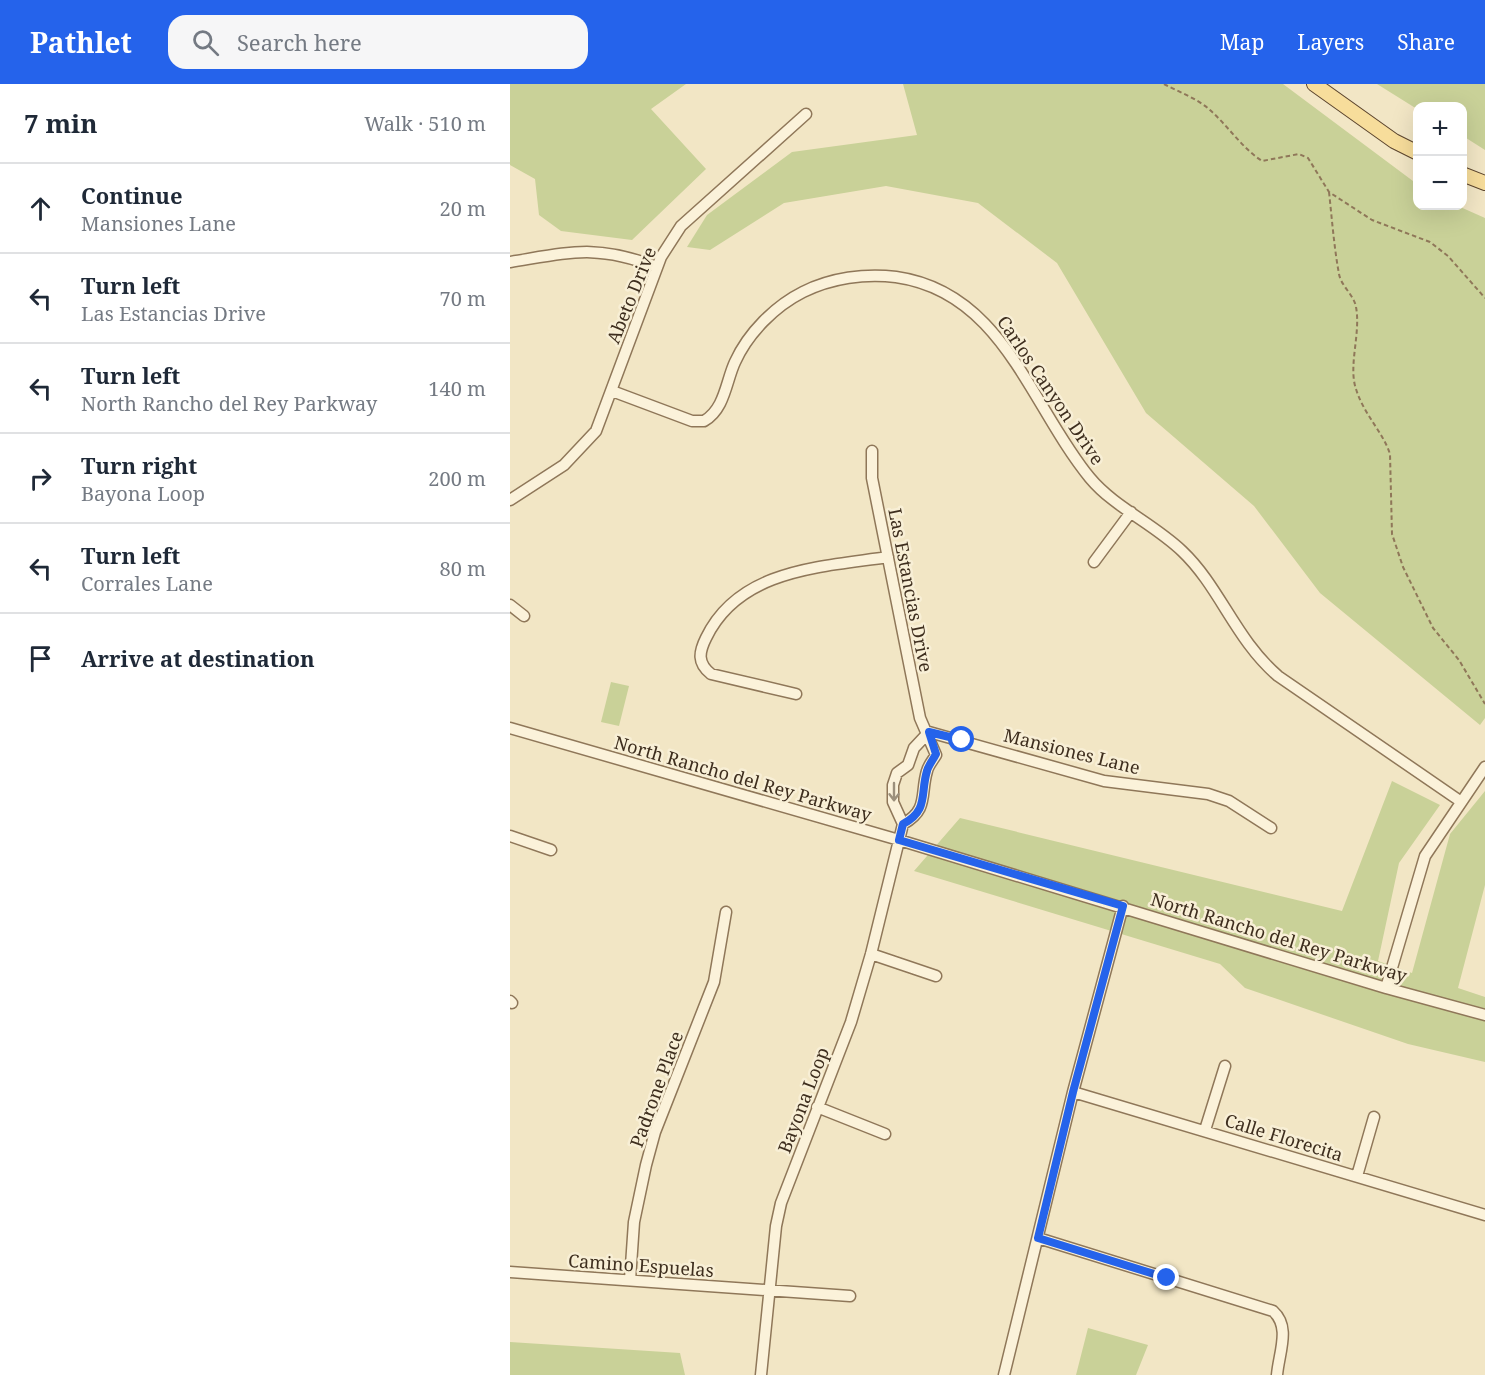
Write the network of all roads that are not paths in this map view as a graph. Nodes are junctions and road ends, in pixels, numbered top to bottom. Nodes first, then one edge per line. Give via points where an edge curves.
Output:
1 (1314, 84) edge
2 (806, 114) dead end
3 (1413, 150) edge
4 (1467, 176) edge
5 (1485, 183) edge
6 (510, 262) edge
7 (657, 267) junction
8 (612, 391) junction
9 (872, 451) dead end
10 (510, 500) edge
11 (1131, 512) junction
12 (888, 557) junction
13 (1094, 562) dead end
14 (510, 605) edge
15 (524, 616) dead end
16 (796, 694) dead end
17 (510, 728) edge
18 (929, 732) junction
19 (908, 765) junction
20 (1485, 767) edge
21 (927, 771) junction
22 (1461, 801) junction
23 (903, 824) junction
24 (1271, 828) dead end
25 (510, 836) edge
26 (899, 840) junction
27 (551, 850) dead end
28 (1123, 906) junction
29 (726, 912) dead end
30 (871, 954) junction
31 (936, 976) dead end
32 (1386, 988) junction
33 (1485, 1015) edge
34 (1225, 1066) dead end
35 (1073, 1092) junction
36 (817, 1107) junction
37 (1374, 1117) dead end
38 (1205, 1130) junction
39 (885, 1134) dead end
40 (1357, 1176) junction
41 (1485, 1215) edge
42 (1038, 1238) junction
43 (510, 1272) edge
44 (630, 1280) junction
45 (769, 1291) junction
46 (850, 1296) dead end
47 (761, 1375) edge
48 (1004, 1375) edge
49 (1277, 1375) edge

1 - 3 main road
2 - 7 street, Abeto Drive via 694,212
4 - 5 main road
6 - 7 street via 598,251
7 - 8 street, Abeto Drive
8 - 10 street, Abeto Drive via 596,431 582,448 564,465
8 - 11 street, Carlos Canyon Drive via 692,421 704,421 719,404 747,340 784,304 803,292 842,279 904,278 960,300 992,328 1082,468
9 - 12 street, Las Estancias Drive via 872,478
11 - 13 street
11 - 22 street, Carlos Canyon Drive via 1183,552 1260,660 1278,676
12 - 16 street via 757,584 734,599 710,628 699,655 711,674
12 - 18 street, Las Estancias Drive via 920,718
14 - 15 street
17 - 26 street, North Rancho del Rey Parkway
18 - 19 street via 914,748
18 - 21 street, Las Estancias Drive via 936,754
18 - 24 street, Mansiones Lane via 1104,781 1208,794 1229,801
19 - 21 street
19 -> 23 street via 897,773 893,785 893,802
20 - 22 street
21 - 23 street, Las Estancias Drive via 921,805 913,818
22 - 32 street via 1429,849 1419,872
23 - 26 street, Las Estancias Drive
25 - 27 street
26 - 28 street, North Rancho del Rey Parkway
26 - 30 street, Bayona Loop
28 - 32 street, North Rancho del Rey Parkway
28 - 35 street
29 - 44 street, Padrone Place via 714,982 643,1174 634,1222
30 - 31 street
30 - 36 street, Bayona Loop via 851,1022
32 - 33 street, North Rancho del Rey Parkway
34 - 38 street
35 - 38 street, Calle Florecita
35 - 42 street
36 - 39 street
36 - 45 street, Bayona Loop via 781,1203
37 - 40 street
38 - 40 street, Calle Florecita
40 - 41 street, Calle Florecita
42 - 48 street
42 - 49 street via 1273,1311 1285,1328
43 - 44 street, Camino Espuelas
44 - 45 street, Camino Espuelas
45 - 46 street, Camino Espuelas
45 - 47 street, Bayona Loop

